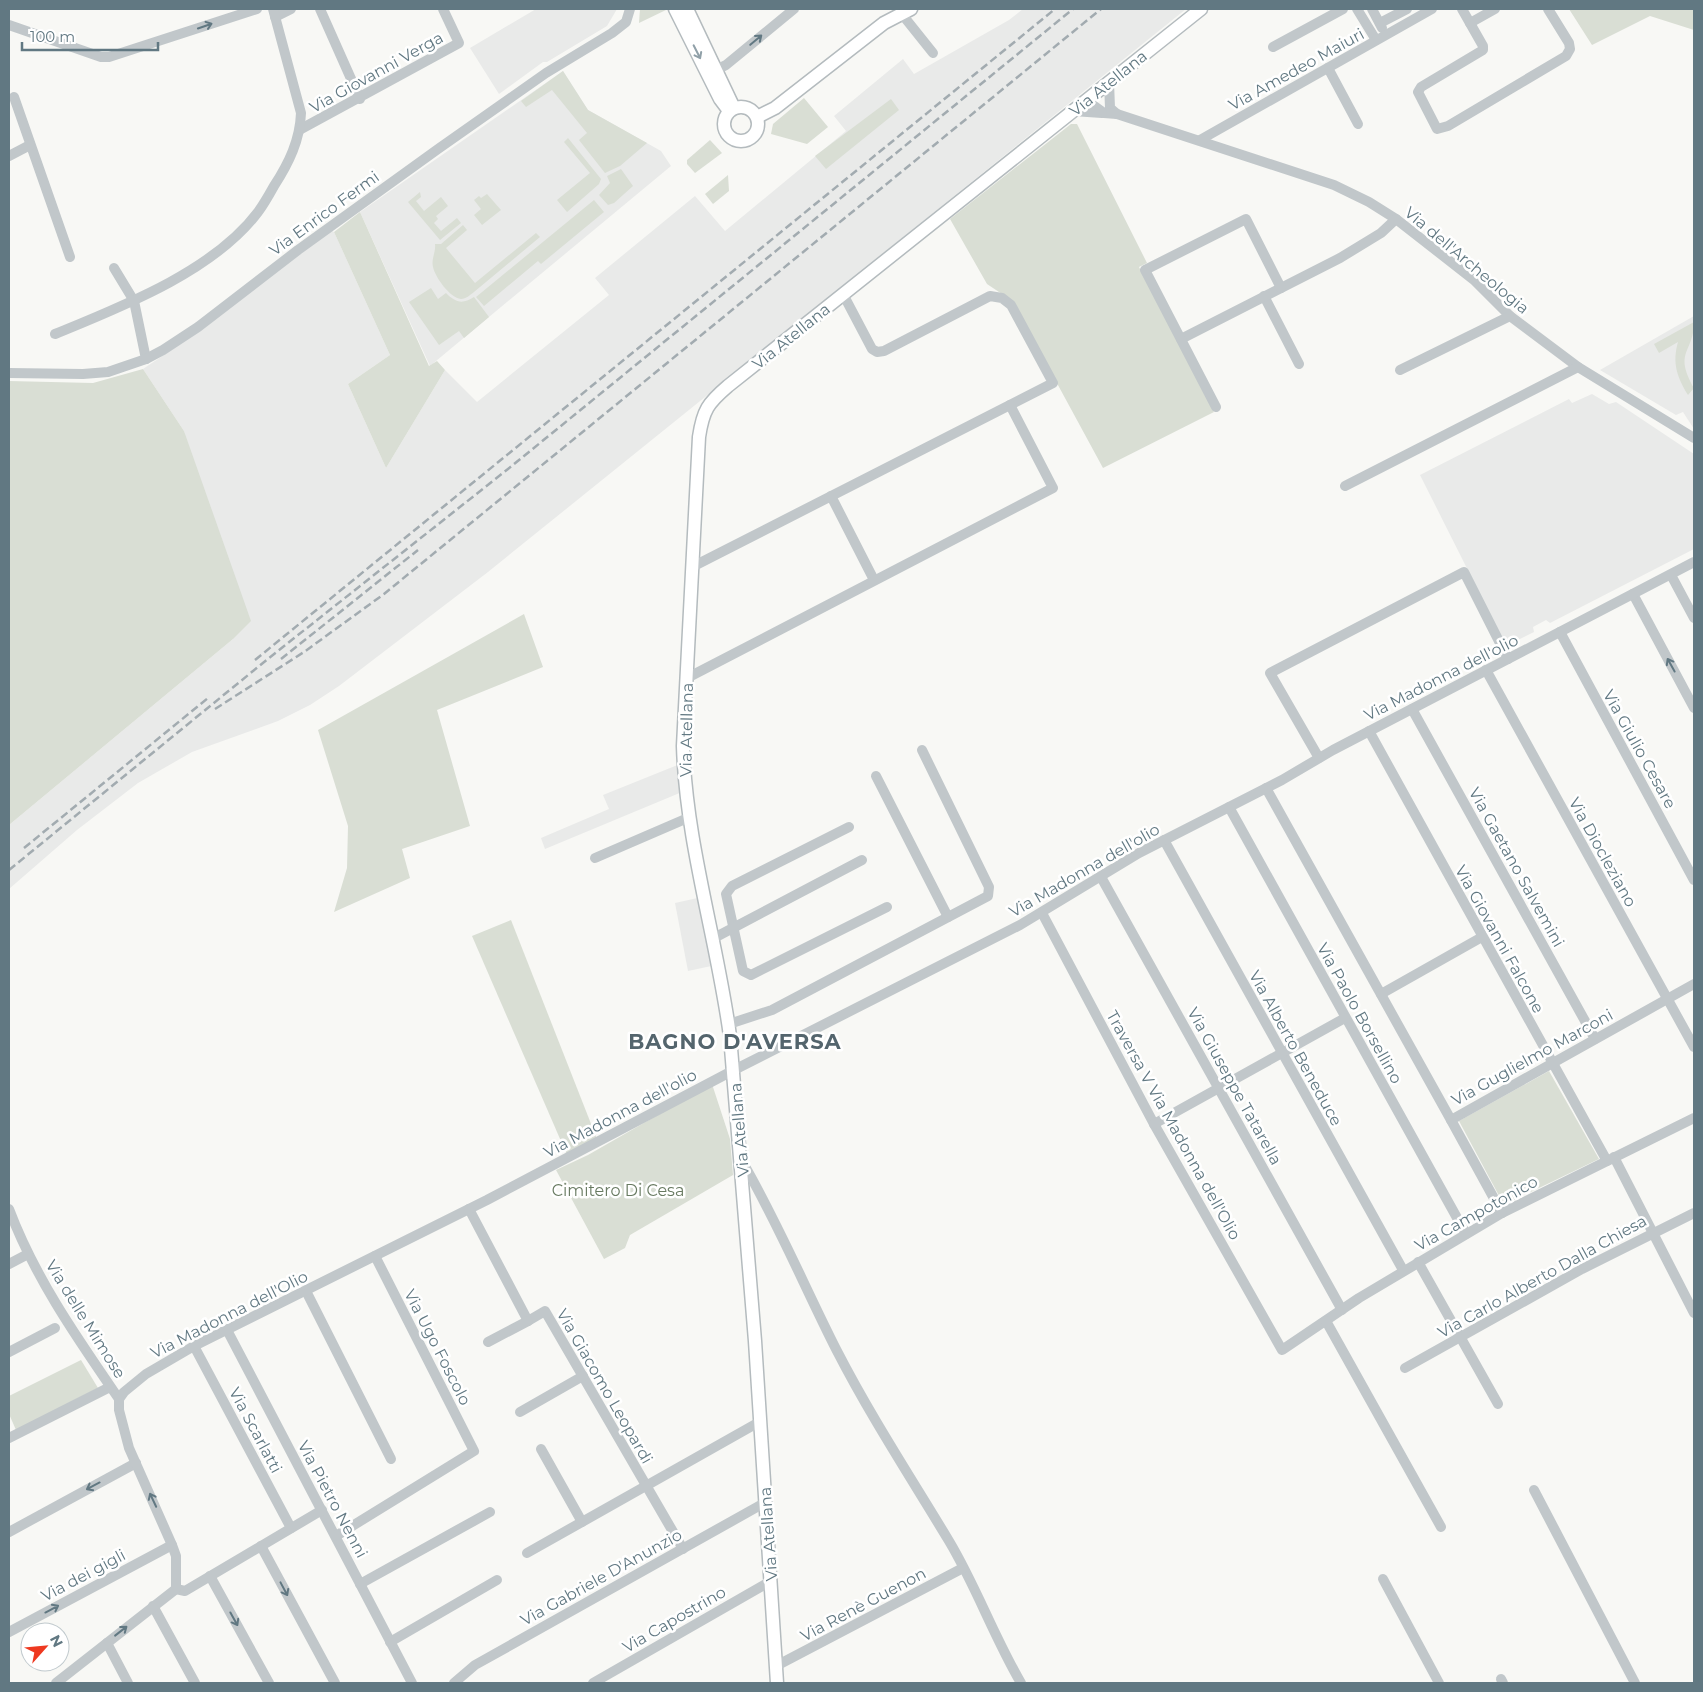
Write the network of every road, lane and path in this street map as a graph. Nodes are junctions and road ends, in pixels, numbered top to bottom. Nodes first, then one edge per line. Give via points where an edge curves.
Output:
1 (257, 9) edge
2 (290, 9) edge
3 (320, 9) edge
4 (445, 9) edge
5 (630, 9) edge
6 (675, 9) edge
7 (687, 9) edge
8 (794, 9) edge
9 (1201, 9) edge
10 (1343, 9) edge
11 (1357, 9) edge
12 (1372, 9) edge
13 (1407, 9) edge
14 (1432, 9) edge
15 (1462, 9) edge
16 (1495, 9) edge
17 (1548, 9) edge
18 (903, 10) edge
19 (274, 13) edge
20 (1380, 23) junction
21 (1470, 23) junction
22 (9, 25) edge
23 (1386, 35) junction
24 (1376, 40) junction
25 (1273, 48) dead end
26 (932, 53) dead end
27 (1328, 68) junction
28 (718, 69) junction
29 (1109, 82) junction
30 (14, 97) dead end
31 (1091, 97) junction
32 (360, 99) junction
33 (732, 110) junction
34 (1073, 111) junction
35 (1111, 112) junction
36 (757, 118) junction
37 (1358, 124) dead end
38 (301, 129) junction
39 (1200, 140) junction
40 (30, 145) junction
41 (9, 156) edge
42 (1396, 219) junction
43 (70, 257) dead end
44 (114, 268) dead end
45 (1281, 288) junction
46 (843, 294) junction
47 (1264, 296) junction
48 (134, 301) junction
49 (1510, 316) junction
50 (55, 334) dead end
51 (1181, 339) junction
52 (146, 359) junction
53 (1299, 364) dead end
54 (1578, 367) junction
55 (1400, 370) dead end
56 (9, 373) edge
57 (1010, 405) junction
58 (1216, 407) dead end
59 (1694, 438) edge
60 (1345, 486) dead end
61 (831, 496) junction
62 (1694, 562) edge
63 (692, 567) junction
64 (1671, 574) junction
65 (874, 580) junction
66 (1632, 594) junction
67 (1694, 618) edge
68 (1560, 632) junction
69 (1508, 659) junction
70 (1486, 670) junction
71 (687, 678) junction
72 (1694, 708) edge
73 (1412, 709) junction
74 (1369, 731) junction
75 (922, 750) dead end
76 (1319, 758) junction
77 (876, 776) dead end
78 (1266, 788) junction
79 (1229, 807) junction
80 (690, 817) junction
81 (849, 827) dead end
82 (1164, 840) junction
83 (595, 858) dead end
84 (862, 860) dead end
85 (1101, 877) junction
86 (1694, 880) edge
87 (887, 907) dead end
88 (1042, 913) junction
89 (948, 917) junction
90 (733, 928) junction
91 (1482, 937) junction
92 (714, 938) junction
93 (1694, 984) edge
94 (1380, 994) junction
95 (1667, 999) junction
96 (1345, 1018) junction
97 (729, 1024) junction
98 (1595, 1039) junction
99 (1694, 1047) edge
100 (1281, 1052) junction
101 (1551, 1063) junction
102 (734, 1070) junction
103 (1218, 1088) junction
104 (1694, 1118) edge
105 (1451, 1120) junction
106 (1154, 1124) junction
107 (1611, 1159) junction
108 (742, 1161) junction
109 (487, 1200) joint
110 (9, 1209) edge
111 (469, 1209) junction
112 (1502, 1213) junction
113 (1694, 1213) edge
114 (1653, 1232) junction
115 (1466, 1234) junction
116 (28, 1254) junction
117 (375, 1256) junction
118 (1418, 1262) junction
119 (9, 1264) edge
120 (1404, 1270) junction
121 (306, 1291) junction
122 (1342, 1310) junction
123 (1694, 1314) edge
124 (528, 1321) junction
125 (1326, 1322) junction
126 (55, 1328) dead end
127 (227, 1330) junction
128 (1460, 1337) junction
129 (488, 1342) dead end
130 (194, 1346) junction
131 (1282, 1350) joint
132 (9, 1352) edge
133 (1405, 1368) dead end
134 (583, 1376) junction
135 (110, 1387) junction
136 (119, 1399) junction
137 (1498, 1404) dead end
138 (520, 1412) dead end
139 (761, 1421) junction
140 (9, 1438) edge
141 (541, 1449) dead end
142 (390, 1459) dead end
143 (136, 1463) junction
144 (646, 1486) junction
145 (1534, 1490) dead end
146 (766, 1502) junction
147 (322, 1510) junction
148 (490, 1512) dead end
149 (582, 1522) junction
150 (1441, 1527) dead end
151 (291, 1528) junction
152 (9, 1532) edge
153 (336, 1536) junction
154 (172, 1545) junction
155 (261, 1546) junction
156 (683, 1549) junction
157 (527, 1553) dead end
158 (963, 1568) junction
159 (210, 1576) junction
160 (1383, 1579) dead end
161 (497, 1580) dead end
162 (771, 1581) junction
163 (360, 1584) junction
164 (176, 1589) junction
165 (153, 1606) junction
166 (9, 1632) edge
167 (390, 1642) junction
168 (107, 1643) junction
169 (776, 1666) junction
170 (59, 1682) edge
171 (597, 1682) edge
172 (128, 1683) edge
173 (194, 1683) edge
174 (269, 1683) edge
175 (335, 1683) edge
176 (412, 1683) edge
177 (454, 1683) edge
178 (777, 1683) edge
179 (1021, 1683) edge
180 (1439, 1683) edge
181 (1635, 1683) edge

22 -> 1 street via 109,57
2 - 19 street
3 - 32 street
4 - 32 street, Via Giovanni Verga via 459,43
5 - 52 street, Via Enrico Fermi via 626,22 612,34 514,96 298,250 198,327
6 -> 33 main road via 720,99
7 - 28 main road
28 -> 8 street
9 - 29 main road, Via Atellana
10 - 25 street
11 - 24 street
12 - 20 street
13 - 20 street
14 - 23 street, Via Amedeo Maiuri
15 - 21 street
16 - 21 street
17 - 21 street via 1569,43 1566,56 1448,126 1437,129 1418,92 1421,87 1483,50
18 - 26 street
18 - 36 main road via 775,108
19 - 38 street via 301,113
20 - 23 street
23 - 24 street, Via Amedeo Maiuri
24 - 27 street, Via Amedeo Maiuri
27 - 37 street
27 - 39 street, Via Amedeo Maiuri
28 - 33 main road
29 - 31 main road, Via Atellana
29 - 35 street
30 - 40 street
31 - 34 main road, Via Atellana
31 - 35 street, Via dell'Archeologia
32 - 38 street, Via Giovanni Verga
33 - 36 main road via 748,108
33 - 36 main road via 726,116 724,127 735,140 751,138 758,129
34 - 35 street
34 - 46 main road, Via Atellana
35 - 39 street, Via dell'Archeologia
38 - 48 street via 284,172 258,213 232,240 196,266
39 - 42 street, Via dell'Archeologia via 1334,185
40 - 41 street
40 - 43 street
42 - 45 street via 1367,242
42 - 49 street, Via dell'Archeologia via 1474,280
44 - 48 street
45 - 47 street
45 - 51 street via 1246,219 1145,270
46 - 57 street via 872,349 877,352 990,296 1002,298 1011,305 1053,383
46 - 63 main road, Via Atellana via 728,386 710,402 702,416
47 - 51 street
47 - 53 street
48 - 50 street
48 - 52 street
49 - 54 street, Via dell'Archeologia
49 - 55 street
51 - 58 street
52 - 56 street, Via Enrico Fermi via 108,372
54 - 59 street, Via dell'Archeologia
54 - 60 street
57 - 61 street
57 - 65 street via 1053,488
61 - 63 street
61 - 65 street
62 - 64 street, Via Madonna dell'olio
63 - 71 main road, Via Atellana
64 - 66 street, Via Madonna dell'olio
64 - 67 street
65 - 71 street
66 - 68 street, Via Madonna dell'olio
72 -> 66 street
68 - 69 street, Via Madonna dell'olio
68 - 86 street, Via Giulio Cesare
69 - 70 street, Via Madonna dell'olio
69 - 76 street via 1464,572 1270,673
70 - 73 street, Via Madonna dell'olio
70 - 95 street, Via Diocleziano
71 - 80 main road, Via Atellana via 683,746 684,783
73 - 74 street, Via Madonna dell'olio
73 - 98 street, Via Gaetano Salvemini
74 - 76 street, Via Madonna dell'olio
74 - 91 street, Via Giovanni Falcone
75 - 89 street via 989,887 988,896
76 - 78 street, Via Madonna dell'olio
77 - 89 street
78 - 79 street, Via Madonna dell'olio
78 - 94 street
79 - 82 street, Via Madonna dell'olio
79 - 96 street, Via Paolo Borsellino
80 - 83 street
80 - 92 main road, Via Atellana
81 - 90 street via 732,886 726,894
82 - 85 street, Via Madonna dell'olio
82 - 100 street, Via Alberto Beneduce
84 - 90 street
85 - 88 street, Via Madonna dell'olio
85 - 103 street, Via Giuseppe Tatarella
87 - 90 street via 751,975 743,971
88 - 102 street, Via Madonna dell'olio
88 - 106 street, Traversa V Via Madonna dell'Olio
89 - 97 street via 772,1010
90 - 92 street
91 - 94 street
91 - 101 street, Via Giovanni Falcone
92 - 97 main road, Via Atellana
93 - 95 street, Via Guglielmo Marconi
94 - 105 street
95 - 98 street, Via Guglielmo Marconi
95 - 99 street, Via Diocleziano
96 - 100 street
96 - 115 street, Via Paolo Borsellino
97 - 102 main road, Via Atellana
98 - 101 street, Via Guglielmo Marconi
100 - 103 street
100 - 120 street, Via Alberto Beneduce
101 - 105 street, Via Guglielmo Marconi
101 - 107 street, Via Giovanni Falcone
102 - 108 main road, Via Atellana
102 - 109 street, Via Madonna dell'olio
103 - 106 street
103 - 122 street, Via Giuseppe Tatarella
104 - 107 street, Via Campotonico
105 - 112 street, Via Guglielmo Marconi
106 - 131 street, Traversa V Via Madonna dell'Olio
107 - 112 street, Via Campotonico
107 - 114 street, Via Giovanni Falcone
108 - 139 main road, Via Atellana
108 - 158 street via 780,1229 817,1312 861,1396
109 - 111 street, Via Madonna dell'Olio
110 - 116 street, Via delle Mimose
111 - 117 street, Via Madonna dell'Olio
111 - 124 street
112 - 115 street, Via Campotonico
113 - 114 street, Via Carlo Alberto Dalla Chiesa
114 - 123 street, Via Giovanni Falcone
114 - 128 street, Via Carlo Alberto Dalla Chiesa
115 - 118 street, Via Campotonico
116 - 119 street, Via delle Mimose
116 - 135 street, Via delle Mimose
117 - 121 street, Via Madonna dell'Olio
117 - 153 street, Via Ugo Foscolo via 474,1451
118 - 120 street, Via Campotonico
118 - 128 street
120 - 122 street, Via Campotonico
121 - 127 street, Via Madonna dell'Olio
121 - 142 street
122 - 125 street, Via Campotonico
124 - 129 street
124 - 134 street, Via Giacomo Leopardi via 545,1311
125 - 131 street, Via Campotonico
125 - 150 street
126 - 132 street
127 - 130 street, Via Madonna dell'Olio
127 - 147 street, Via Pietro Nenni
128 - 133 street, Via Carlo Alberto Dalla Chiesa
128 - 137 street
130 - 136 street, Via Madonna dell'Olio via 146,1374
130 - 151 street, Via Scarlatti
134 - 138 street
134 - 144 street, Via Giacomo Leopardi
135 - 136 street, Via delle Mimose
135 - 140 street
136 - 143 street via 120,1420
139 - 144 street
139 - 146 main road, Via Atellana
141 - 149 street
143 -> 152 street
154 -> 143 street
144 - 149 street
144 - 156 street, Via Giacomo Leopardi
145 - 181 street
146 - 156 street, Via Gabriele D'Anunzio
146 - 162 main road, Via Atellana
147 - 151 street
147 - 153 street, Via Pietro Nenni
148 - 163 street
149 - 157 street
151 - 155 street
153 - 163 street, Via Pietro Nenni
154 - 164 street
166 -> 154 street, Via dei gigli
155 - 159 street
155 -> 175 street
156 - 177 street, Via Gabriele D'Anunzio via 475,1665
158 - 169 street, Via Renè Guenon
158 - 179 street
159 - 164 street via 185,1591
159 -> 174 street
160 - 180 street
161 - 167 street
162 - 169 main road, Via Atellana
162 - 171 street, Via Capostrino
163 - 167 street, Via Pietro Nenni
164 - 165 street
168 -> 165 street
165 - 173 street
167 - 176 street, Via Pietro Nenni
168 - 170 street
168 - 172 street
169 - 178 main road, Via Atellana

